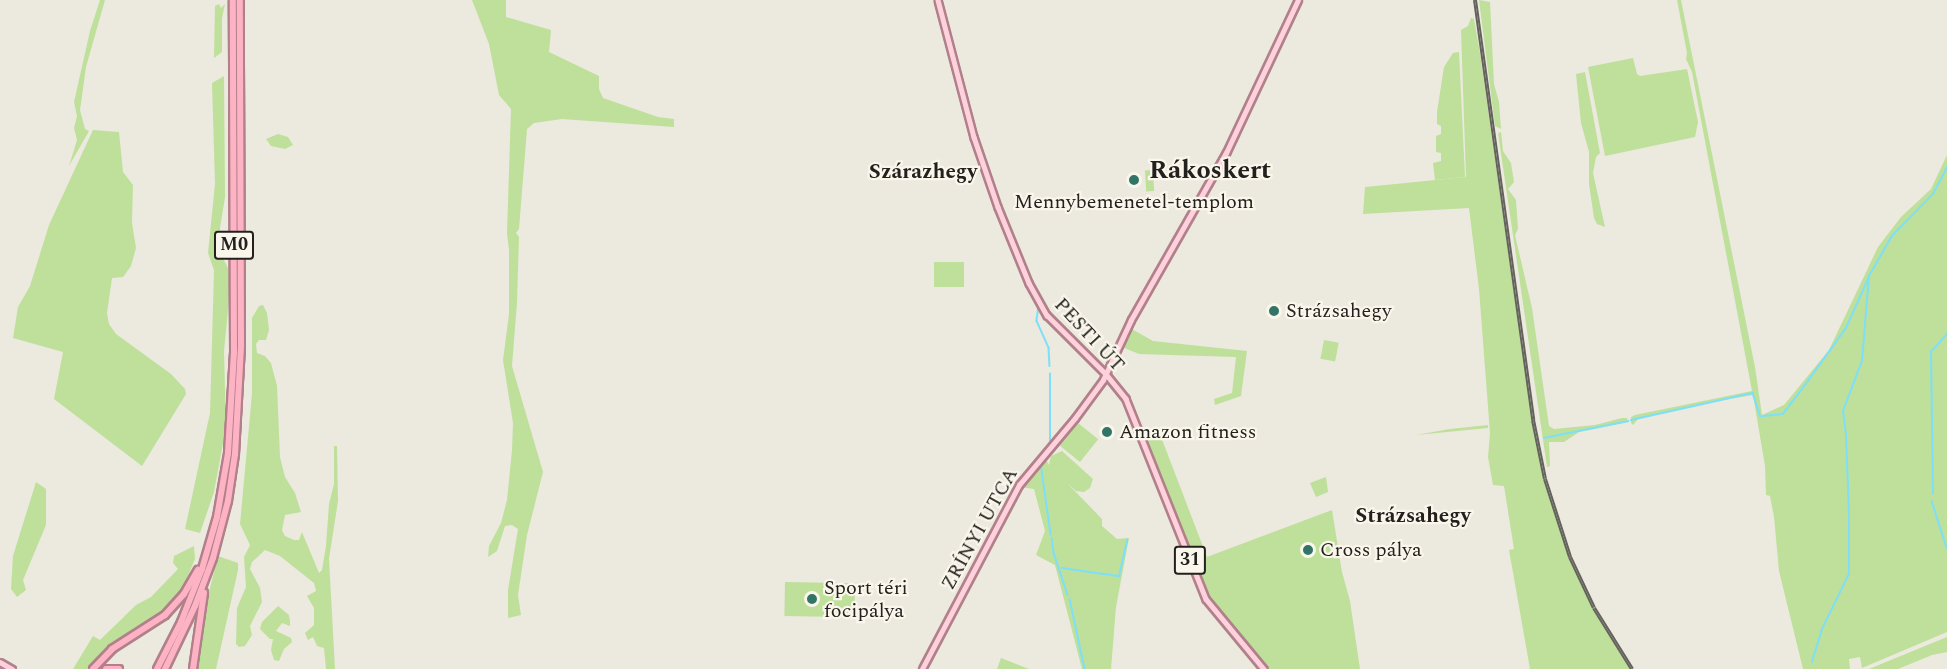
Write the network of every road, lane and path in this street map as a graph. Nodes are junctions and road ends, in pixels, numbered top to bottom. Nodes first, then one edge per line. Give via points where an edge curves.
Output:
1 (233, 0) edge
2 (240, 0) edge
3 (938, 0) edge
4 (1298, 0) edge
5 (1106, 374) junction
6 (215, 536) junction
7 (209, 557) junction
8 (206, 579) junction
9 (0, 663) edge
10 (12, 669) edge
11 (93, 669) edge
12 (106, 669) edge
13 (119, 669) edge
14 (157, 669) edge
15 (165, 669) edge
16 (193, 669) edge
17 (922, 669) edge
18 (1264, 669) edge

1 - 6 highway, M0 via 233,400
2 - 6 highway, M0 via 240,395 232,478
3 - 5 main road, PESTI ÚT / 31 via 971,126 1001,216 1029,283 1047,315
4 - 5 main road, ZRÍNYI UTCA via 1226,153 1131,320
5 - 17 main road, ZRÍNYI UTCA via 1080,413 1019,485
5 - 18 main road, PESTI ÚT / 31 via 1129,405 1206,599
6 - 7 highway, M0
7 - 8 highway, M0
7 - 11 highway via 170,610 112,649
7 - 14 highway, M0
8 - 15 highway, M0
8 - 16 highway
9 - 10 main road
12 - 13 highway

